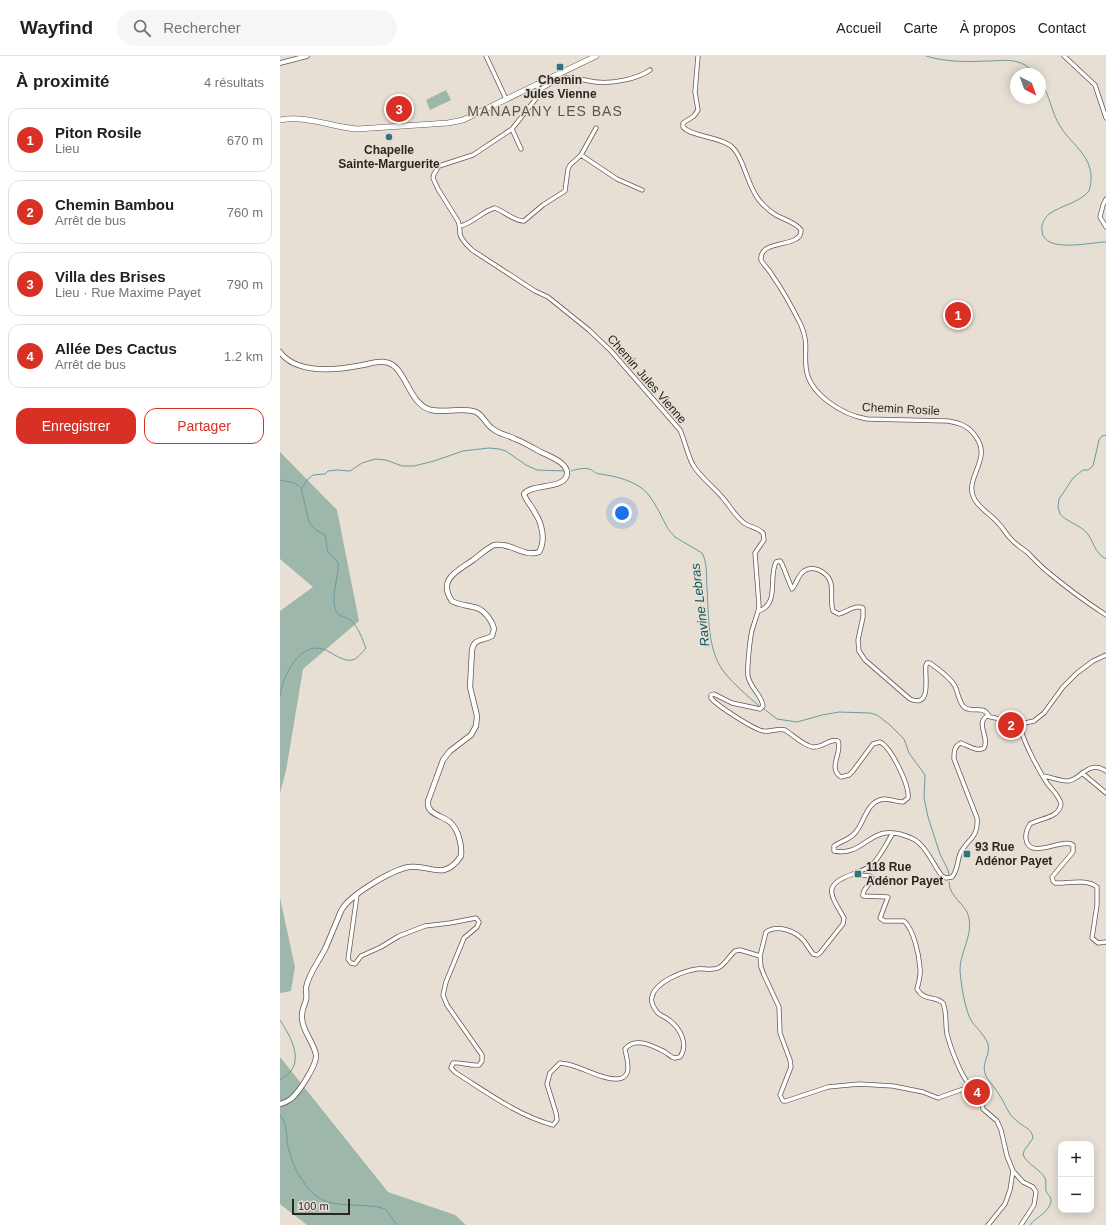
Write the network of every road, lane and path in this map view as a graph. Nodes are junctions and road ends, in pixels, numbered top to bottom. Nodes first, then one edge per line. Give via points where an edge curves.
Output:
1 (307, 56) edge
2 (486, 56) edge
3 (596, 56) edge
4 (698, 56) edge
5 (1064, 56) edge
6 (280, 63) edge
7 (650, 70) dead end
8 (538, 87) junction
9 (506, 99) junction
10 (1106, 118) edge
11 (280, 120) edge
12 (596, 128) dead end
13 (512, 129) junction
14 (521, 149) dead end
15 (581, 155) junction
16 (642, 190) dead end
17 (1106, 199) edge
18 (460, 226) junction
19 (1106, 226) edge
20 (280, 352) edge
21 (759, 611) junction
22 (1106, 614) edge
23 (1106, 655) edge
24 (989, 716) junction
25 (1020, 724) junction
26 (1106, 771) edge
27 (1082, 773) junction
28 (1043, 776) junction
29 (1106, 793) edge
30 (893, 833) junction
31 (856, 872) junction
32 (357, 895) junction
33 (1106, 942) edge
34 (760, 956) junction
35 (978, 1091) junction
36 (280, 1104) edge
37 (1013, 1171) junction
38 (988, 1225) edge
39 (1021, 1225) edge

1 - 6 street
2 - 9 street
3 - 8 main road
4 - 22 street, Chemin Rosile via 695,92 698,110 683,127 687,131 720,140 731,147 739,157 750,185 761,203 801,230 798,238 766,250 761,254 761,260 773,276 805,334 806,367 814,387 836,407 855,417 867,420 948,421 965,425 975,434 981,446 981,461 972,481 974,499 998,522 1011,540 1038,564
5 - 10 street via 1095,86
7 - 8 street via 623,80 597,82 572,78
8 - 9 main road
8 - 13 street, Chemin Jules Vienne via 538,96
9 - 11 main road via 463,120 448,123 357,129 310,119
12 - 15 street
13 - 14 street
13 - 18 street, Chemin Jules Vienne via 474,155 439,166 434,174 438,190
15 - 16 street via 617,179
15 - 18 street via 568,169 565,191 524,221 520,222 493,208
17 - 19 street via 1100,217
18 - 21 street, Chemin Jules Vienne via 460,236 472,250 555,302 600,340 680,430 692,464 698,472 745,523 763,533 764,540 755,553
20 - 32 main road via 292,363 309,368 348,368 384,362 391,364 423,406 436,411 475,412 492,429 556,459 565,466 567,472 566,478 559,483 526,491 524,494 541,526 542,544 539,552 531,554 510,546 494,545 448,579 448,595 452,601 480,610 492,621 494,629 492,636 477,641 472,650 470,687 477,716 475,729 446,755 428,800 428,807 434,814 455,828 461,856 454,864 443,870 418,866 400,869
21 - 24 street via 768,606 771,599 776,562 780,561 782,564 792,589 798,576 804,571 810,568 818,569 831,582 832,608 835,612 841,614 859,606 863,608 858,640 859,651 910,699 918,700 923,696 927,682 926,665 930,663 955,686 965,707 972,710 982,709
21 - 30 street, Chemin Jules Vienne via 753,627 748,675 762,702 762,708 732,703 714,694 711,698 762,731 785,730 808,746 814,747 832,740 838,741 835,770 841,777 853,771 873,744 882,743 899,768 907,787 908,798 903,802 886,799 874,804 867,810 856,832 836,844 833,849 854,849 884,833
23 - 25 street via 1077,673 1039,718
24 - 25 street
24 - 30 street via 983,719 982,723 986,740 984,748 976,749 962,743 954,751 954,759 978,824 974,836 960,854 954,875 949,879 942,876 920,844 910,837
25 - 28 street via 1022,734
26 - 27 street via 1097,768
27 - 28 street via 1068,781
27 - 29 street
28 - 33 street via 1060,800 1060,807 1058,812 1030,824 1026,834 1027,842 1036,848 1047,848 1068,842 1073,845 1073,852 1055,872 1053,881 1060,884 1090,882 1097,887 1092,938 1098,943
30 - 31 street via 873,864
31 - 34 street via 837,881 832,888 832,896 844,921 820,953 813,954 804,940 781,928 766,932
31 - 35 street via 859,876 872,878 863,896 888,897 880,918 908,925 920,968 917,990 924,997 943,1003 947,1017 947,1033 962,1074 968,1084
32 - 34 street via 348,959 355,964 361,956 425,926 476,918 479,922 477,927 464,938 443,995 447,1005 482,1055 482,1061 479,1065 470,1066 453,1063 451,1068 510,1108 553,1125 556,1113 547,1084 550,1073 560,1063 568,1063 617,1079 623,1078 628,1069 624,1049 628,1044 643,1043 654,1046 673,1058 680,1057 684,1051 684,1042 679,1030 653,1006 651,999 654,990 678,974 697,968 719,968 735,951
32 - 36 main road via 344,906 306,989 302,1022 316,1060 304,1084 291,1099
34 - 35 street via 764,975 779,1006 780,1033 790,1060 791,1067 780,1095 783,1101 828,1088 859,1084 893,1086 938,1098 969,1087
35 - 37 street via 983,1096 982,1109 997,1121 1002,1130
37 - 38 street via 1005,1204
37 - 39 street via 1036,1192 1034,1205

